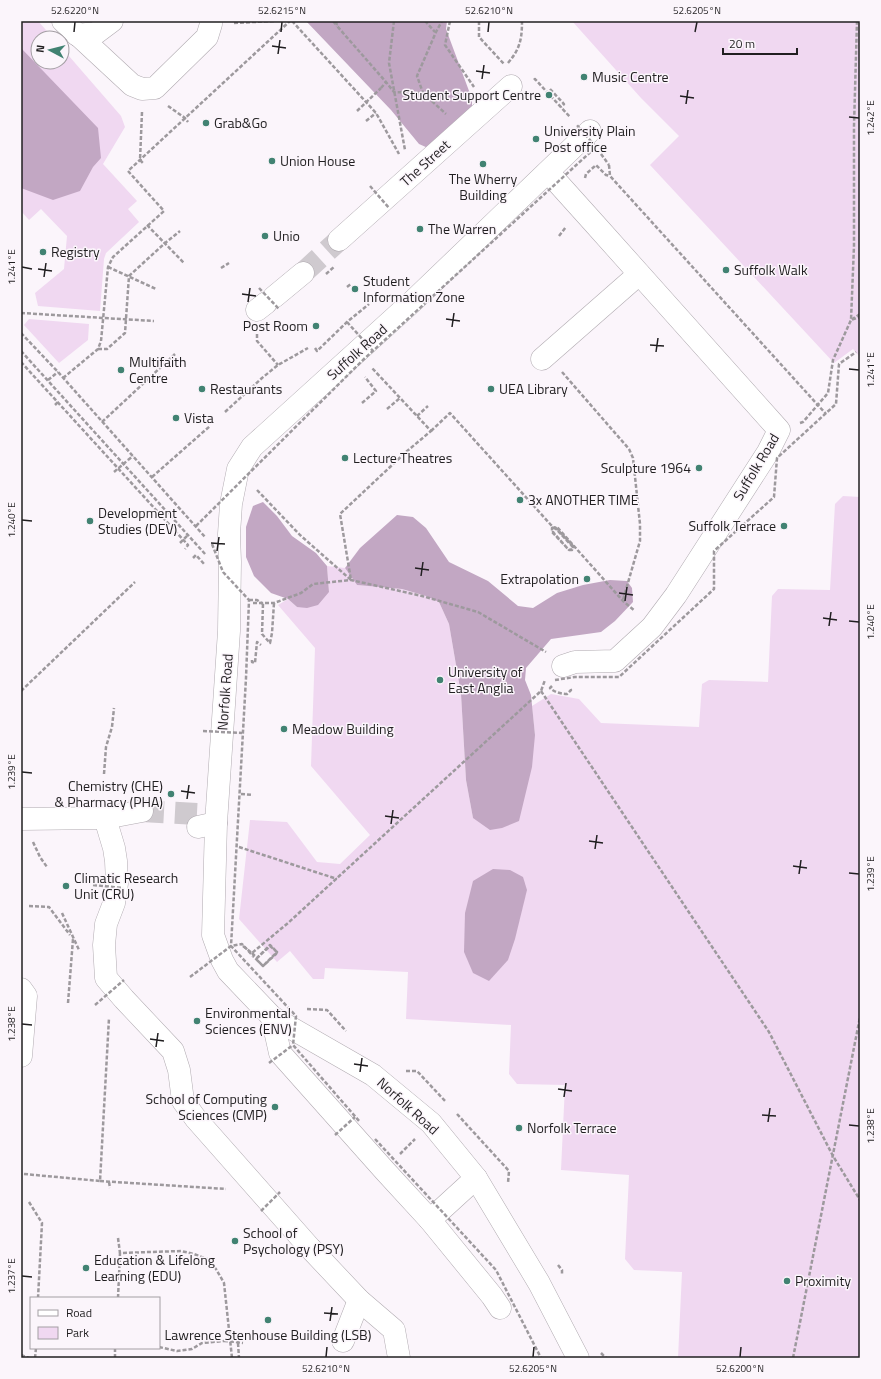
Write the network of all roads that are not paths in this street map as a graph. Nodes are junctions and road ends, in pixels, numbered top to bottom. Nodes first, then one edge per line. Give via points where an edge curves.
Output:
1 (112, 21) edge
2 (211, 22) edge
3 (70, 28) edge
4 (508, 76) road end
5 (587, 134) road end
6 (548, 172) junction
7 (339, 240) tunnel mouth
8 (303, 273) tunnel mouth
9 (639, 274) junction
10 (267, 302) dead end
11 (545, 357) road end
12 (230, 562) joint
13 (557, 668) road end
14 (105, 818) junction
15 (142, 818) tunnel mouth
16 (21, 819) edge
17 (21, 989) edge
18 (272, 1018) junction
19 (21, 1056) edge
20 (476, 1178) junction
21 (430, 1220) junction
22 (359, 1300) junction
23 (500, 1308) dead end
24 (343, 1341) dead end
25 (399, 1358) edge
26 (578, 1358) edge

1 - 3 street via 96,33
2 - 3 street via 207,37 155,88 142,89 132,85
4 - 7 street, The Street via 488,107
5 - 6 street, Suffolk Road
6 - 9 street, Suffolk Road
6 - 12 street, Suffolk Road via 413,301 358,365 252,448 231,504
8 - 10 street
9 - 11 street
9 - 13 street, Suffolk Road via 779,430 768,452 676,595 652,627 615,661 575,662
12 - 18 street, Norfolk Road via 229,631 204,821 213,935 228,971
14 - 15 street
14 - 16 street
14 - 22 street via 114,848 118,883 106,924 106,978 173,1051 179,1070 183,1101 196,1119
17 - 19 street via 26,996
18 - 20 street, Norfolk Road via 373,1075 431,1123
18 - 21 street via 280,1053
20 - 21 street
20 - 26 street, Norfolk Road via 539,1283
21 - 23 street
22 - 24 street
22 - 25 street via 394,1330

